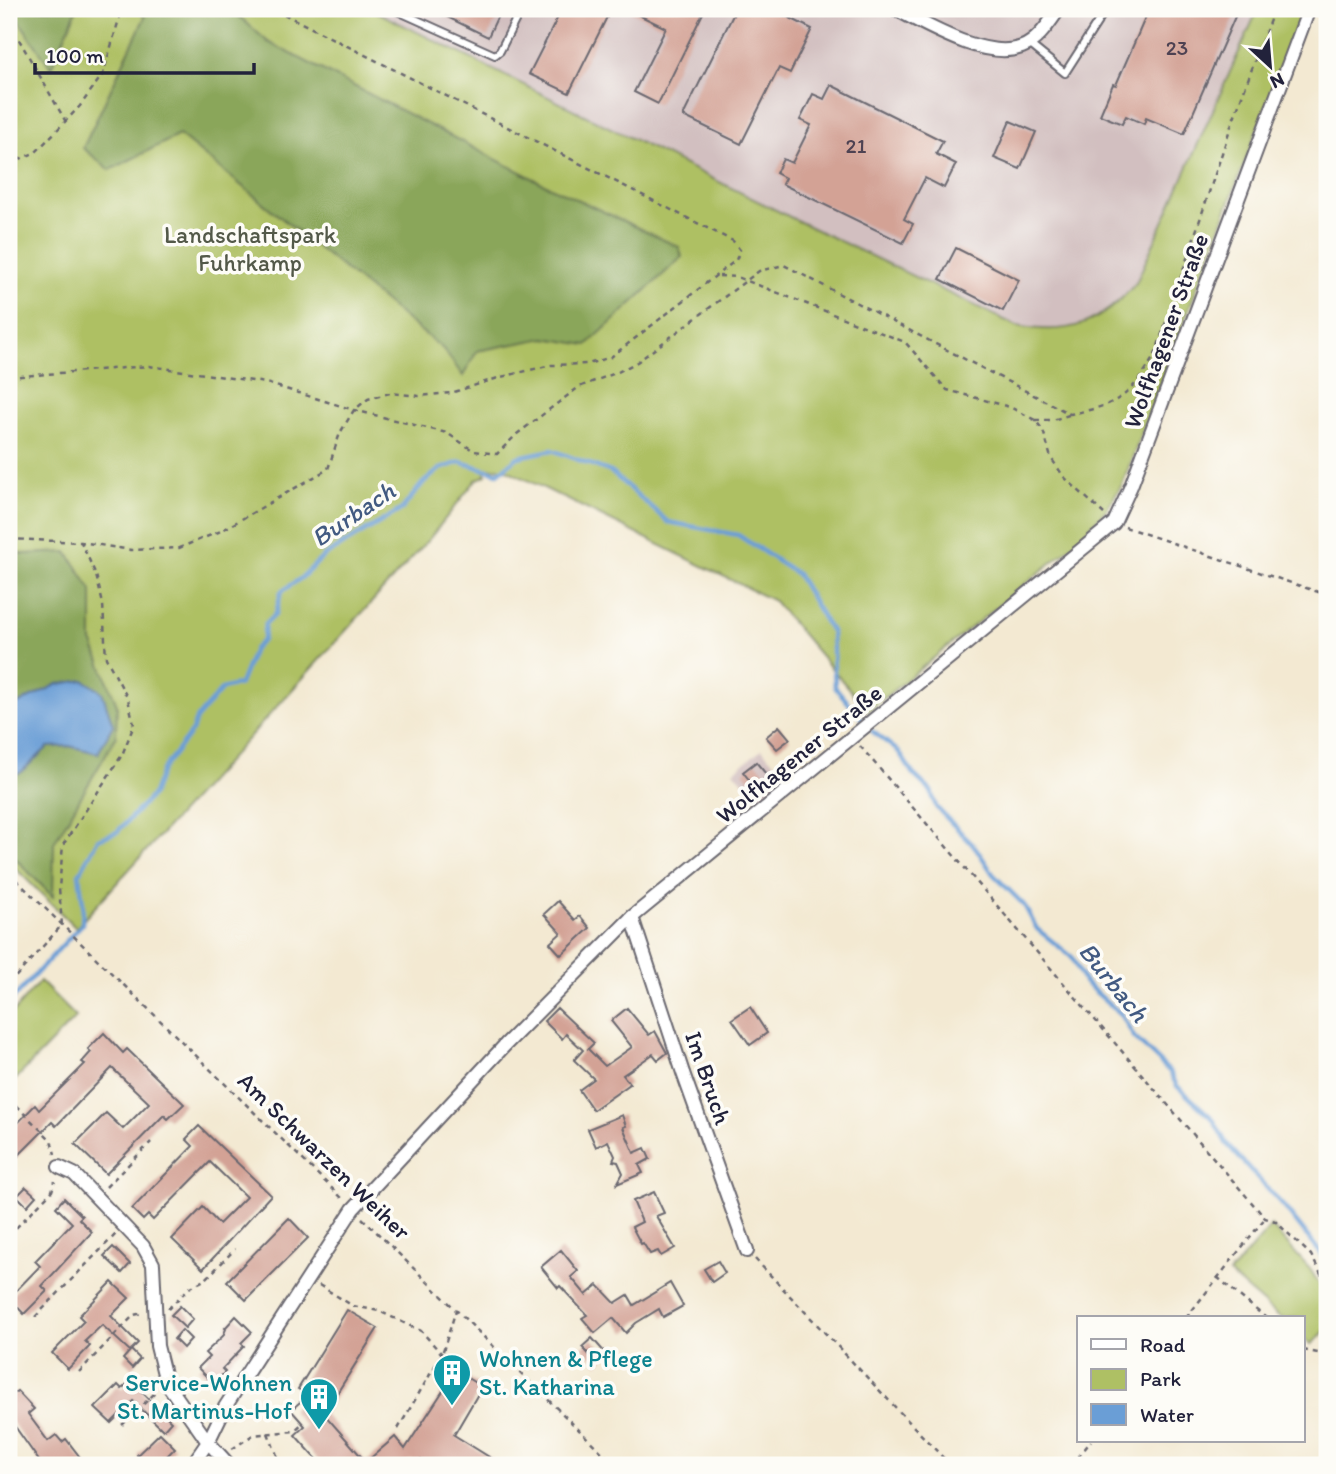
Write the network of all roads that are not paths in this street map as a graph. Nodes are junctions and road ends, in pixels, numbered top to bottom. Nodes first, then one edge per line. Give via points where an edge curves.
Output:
1 (393, 9) edge
2 (521, 9) edge
3 (895, 9) edge
4 (1059, 9) edge
5 (1106, 9) edge
6 (1309, 9) edge
7 (920, 14) edge
8 (1028, 43) junction
9 (632, 917) junction
10 (58, 1167) road end
11 (747, 1251) road end
12 (208, 1442) junction
13 (225, 1461) edge
14 (192, 1465) edge

1 - 2 lane via 495,55
3 - 7 street
4 - 8 street
5 - 8 lane via 1065,73
6 - 9 street, Wolfhagener Straße via 1114,523
7 - 8 street via 953,38 990,50 1021,48
9 - 11 street, Im Bruch
9 - 12 street, Wolfhagener Straße via 353,1209 225,1407
10 - 12 street via 74,1174 144,1246 153,1264 157,1346 166,1382
12 - 13 street
12 - 14 street, Wolfhagener Straße

